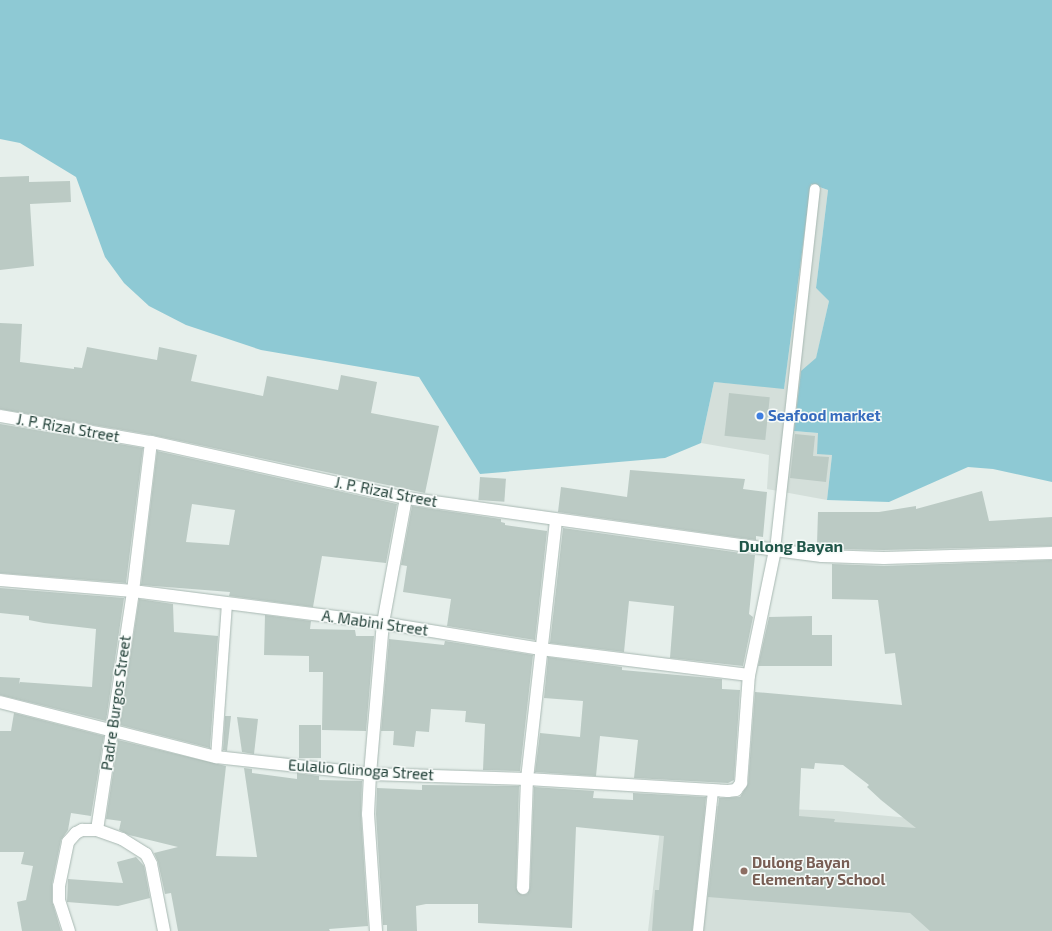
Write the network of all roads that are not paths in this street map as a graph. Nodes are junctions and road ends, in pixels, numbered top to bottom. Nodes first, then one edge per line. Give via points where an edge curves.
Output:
1 (816, 189) dead end
2 (0, 416) edge
3 (151, 442) junction
4 (406, 498) junction
5 (556, 520) junction
6 (775, 550) junction
7 (1052, 553) edge
8 (0, 580) edge
9 (133, 591) junction
10 (227, 604) junction
11 (383, 624) junction
12 (541, 649) junction
13 (749, 676) junction
14 (0, 702) edge
15 (113, 730) junction
16 (216, 756) junction
17 (370, 774) junction
18 (527, 779) junction
19 (713, 790) junction
20 (98, 830) junction
21 (523, 888) dead end
22 (70, 931) edge
23 (164, 931) edge
24 (376, 931) edge
25 (698, 931) edge

1 - 6 lane
2 - 3 street, J. P. Rizal Street
3 - 4 street, J. P. Rizal Street
3 - 9 street, Padre Burgos Street
4 - 5 street, J. P. Rizal Street
4 - 11 street
5 - 6 street, J. P. Rizal Street
5 - 12 street
6 - 7 street, J. P. Rizal Street via 822,556 884,558
6 - 13 street
8 - 9 street, A. Mabini Street
9 - 10 street, A. Mabini Street
9 - 15 street, Padre Burgos Street
10 - 11 street, A. Mabini Street
10 - 16 lane
11 - 12 street, A. Mabini Street
11 - 17 street
12 - 13 street, A. Mabini Street
12 - 18 street
13 - 19 street, Eulalio Glinoga Street via 741,783 736,790
14 - 15 street, Eulalio Glinoga Street
15 - 16 street, Eulalio Glinoga Street
15 - 20 street, Padre Burgos Street
16 - 17 street, Eulalio Glinoga Street
17 - 18 street, Eulalio Glinoga Street
17 - 24 street via 368,814
18 - 19 street, Eulalio Glinoga Street
18 - 21 street
19 - 25 lane
20 - 22 street via 76,832 68,842 58,886 60,907
20 - 23 street via 122,839 146,854 151,864

